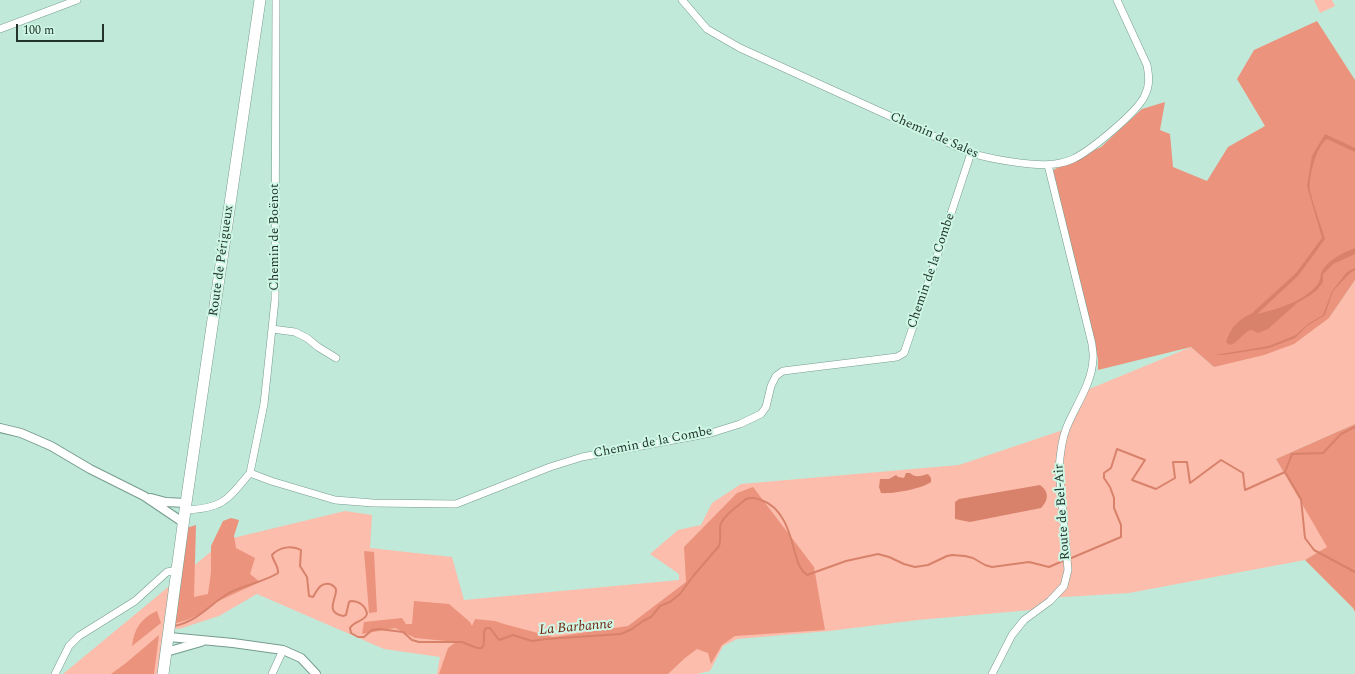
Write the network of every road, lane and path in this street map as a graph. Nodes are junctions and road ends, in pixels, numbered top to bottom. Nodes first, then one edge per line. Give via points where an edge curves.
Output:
1 (77, 0) edge
2 (260, 0) edge
3 (276, 0) edge
4 (682, 0) edge
5 (1117, 0) edge
6 (0, 29) edge
7 (971, 153) junction
8 (1048, 165) junction
9 (272, 329) junction
10 (336, 358) dead end
11 (0, 428) edge
12 (250, 473) junction
13 (144, 496) junction
14 (186, 507) junction
15 (184, 522) junction
16 (177, 570) junction
17 (170, 629) junction
18 (206, 641) junction
19 (283, 650) junction
20 (166, 652) junction
21 (54, 674) edge
22 (163, 674) edge
23 (272, 674) edge
24 (316, 674) edge
25 (992, 674) edge

1 - 6 street
2 - 14 main road, Route de Périgueux
3 - 9 street, Chemin de Boënot via 275,300
4 - 7 street, Chemin de Sales via 707,29 740,48
5 - 8 street, Chemin de Sales via 1147,65 1149,76 1145,96 1136,109 1088,150 1072,160
7 - 8 street, Chemin de Sales
7 - 12 street, Chemin de la Combe via 904,353 897,357 783,371 776,376 766,407 761,414 740,424 712,433 582,457 456,504 335,500 271,482
8 - 25 street, Route de Bel-Air via 1092,344 1092,370 1066,428 1060,455 1068,570 1064,586 1050,601 1024,620 1007,643
9 - 10 street via 295,332
9 - 12 street, Chemin de Boënot via 264,404
11 - 13 street via 21,433 51,446
12 - 14 street via 227,500 218,505
13 - 14 street
13 - 15 street
14 - 15 main road, Route de Périgueux
15 - 16 main road, Route de Périgueux
16 - 17 main road, Route de Périgueux
16 - 21 street via 167,572 135,601 79,636 69,646
17 - 18 street via 174,636
17 - 20 main road, Route de Périgueux
18 - 19 street
18 - 20 street
19 - 23 street
19 - 24 street via 301,658
20 - 22 main road, Route de Périgueux

